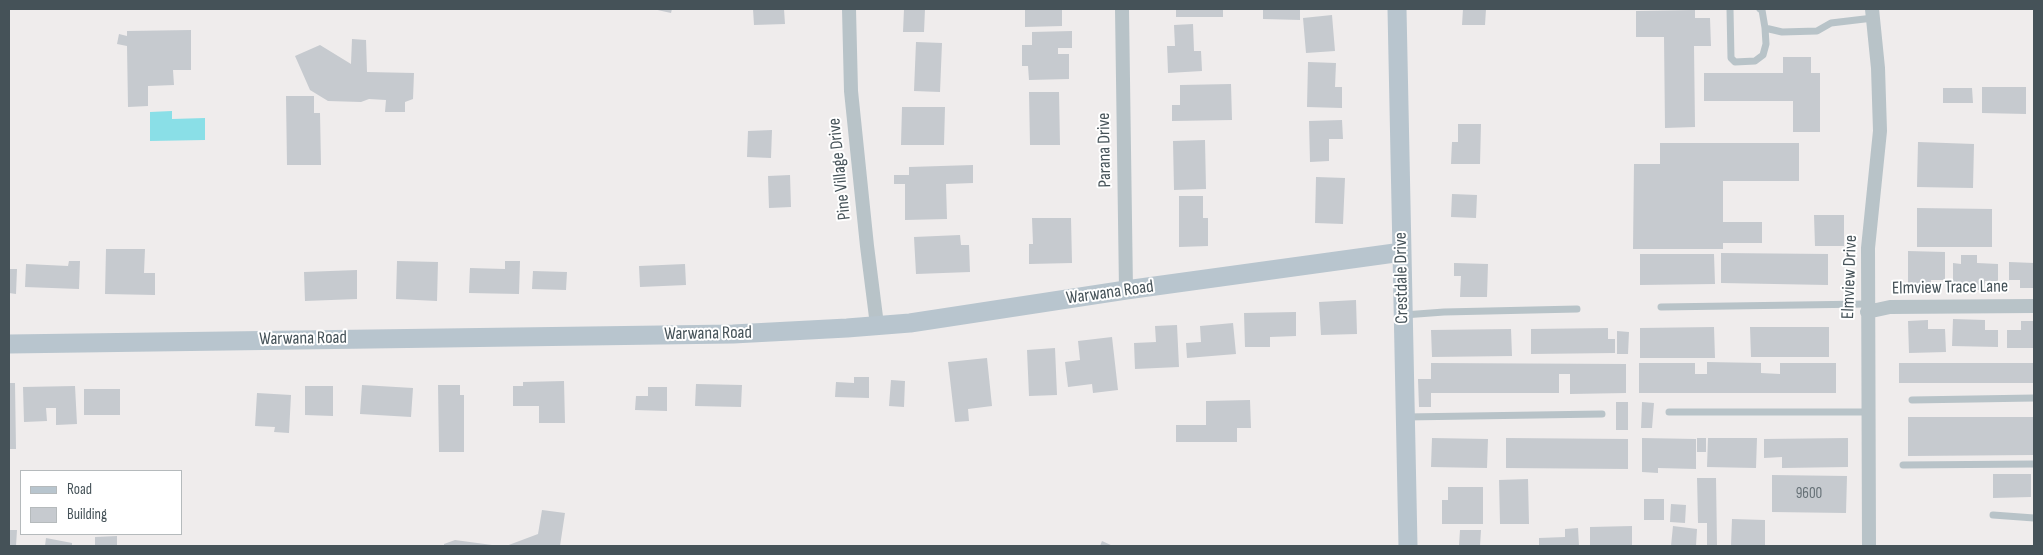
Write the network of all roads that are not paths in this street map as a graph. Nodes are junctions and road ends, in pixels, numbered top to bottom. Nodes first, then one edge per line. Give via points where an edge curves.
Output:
1 (849, 9) edge
2 (1122, 9) edge
3 (1397, 9) edge
4 (1730, 9) edge
5 (1760, 9) edge
6 (1872, 13) edge
7 (1765, 28) junction
8 (1402, 252) junction
9 (1126, 290) junction
10 (2034, 306) edge
11 (1661, 307) dead end
12 (1867, 308) junction
13 (1578, 309) dead end
14 (1403, 315) junction
15 (877, 325) junction
16 (9, 344) edge
17 (2034, 398) edge
18 (1912, 400) dead end
19 (1669, 412) dead end
20 (1867, 412) junction
21 (1602, 414) dead end
22 (1405, 417) junction
23 (2034, 464) edge
24 (1903, 465) dead end
25 (1993, 515) dead end
26 (2034, 518) edge
27 (1408, 546) edge
28 (1869, 546) edge

1 - 15 street, Pine Village Drive via 851,91
2 - 9 street, Parana Drive
3 - 8 street, Crestdale Drive
4 - 7 lane via 1731,58 1735,62 1755,61 1763,55
5 - 7 lane
6 - 7 lane via 1837,21 1810,32
6 - 12 street, Elmview Drive via 1880,131 1868,248
8 - 9 street, Warwana Road
8 - 14 street, Crestdale Drive
9 - 15 street, Warwana Road via 910,323
10 - 12 street, Elmview Trace Lane
11 - 12 lane
12 - 20 street, Elmview Drive
13 - 14 lane
14 - 22 street, Crestdale Drive
15 - 16 street, Warwana Road via 733,334
17 - 18 lane
19 - 20 lane
20 - 28 street, Elmview Drive
21 - 22 lane
22 - 27 street, Crestdale Drive
23 - 24 lane
25 - 26 lane

